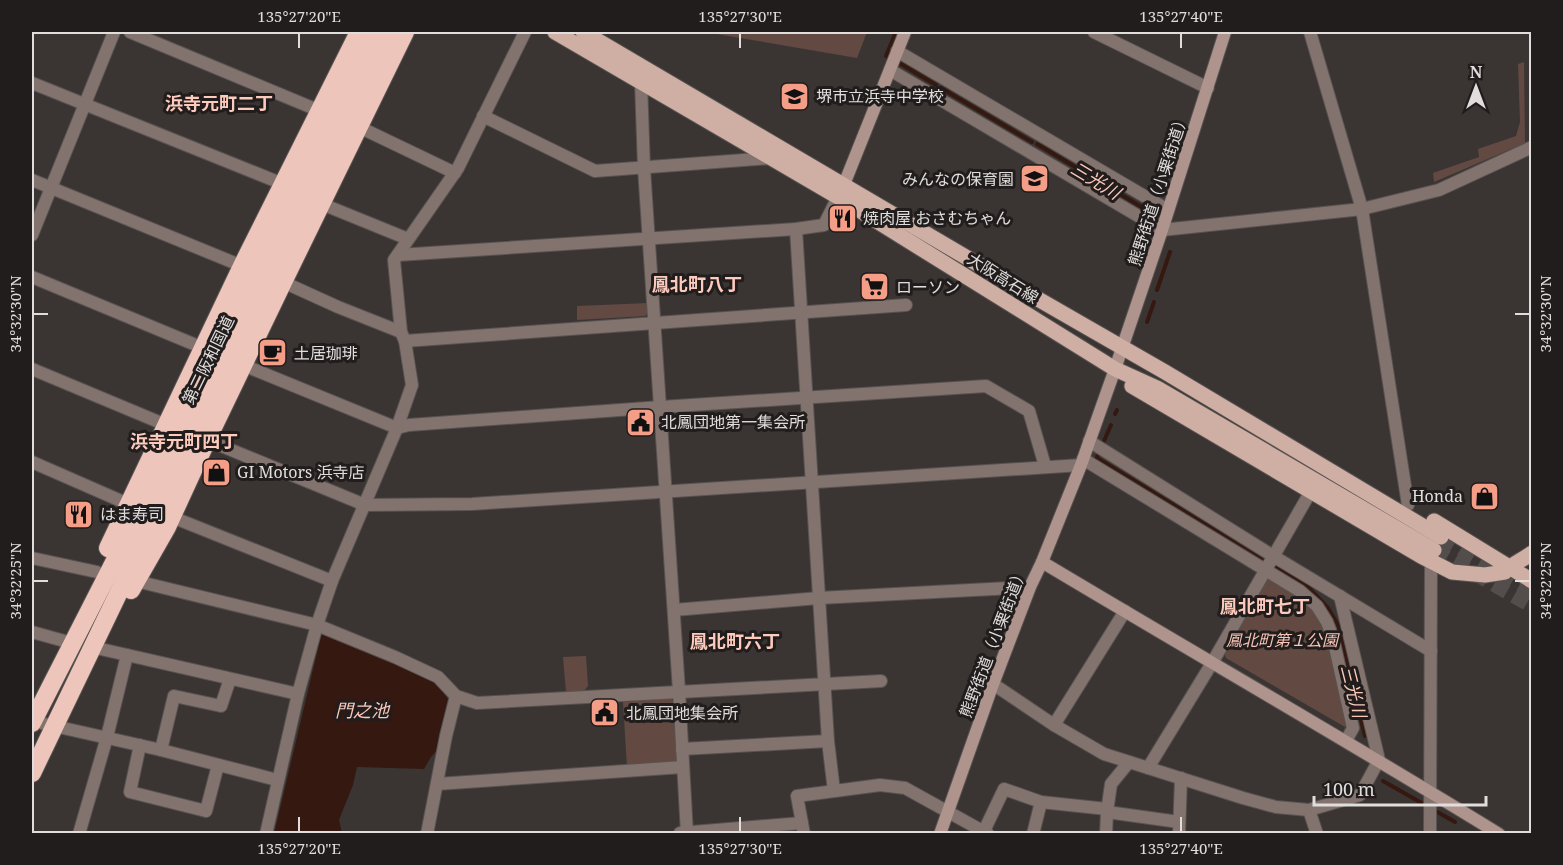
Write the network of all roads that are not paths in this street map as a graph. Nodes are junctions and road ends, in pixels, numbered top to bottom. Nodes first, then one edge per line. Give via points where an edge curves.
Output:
1 (114, 32) edge
2 (130, 32) edge
3 (361, 32) edge
4 (391, 32) edge
5 (405, 32) edge
6 (525, 32) edge
7 (555, 32) edge
8 (583, 32) edge
9 (905, 32) edge
10 (1094, 32) edge
11 (1226, 32) edge
12 (1310, 32) edge
13 (897, 52) junction
14 (891, 68) junction
15 (645, 75) junction
16 (32, 83) edge
17 (1208, 88) junction
18 (84, 105) junction
19 (320, 111) junction
20 (483, 116) junction
21 (359, 127) junction
22 (1034, 144) junction
23 (1532, 147) edge
24 (771, 158) junction
25 (644, 168) junction
26 (455, 173) junction
27 (32, 180) edge
28 (283, 184) junction
29 (51, 188) junction
30 (841, 191) junction
31 (322, 204) junction
32 (1362, 208) junction
33 (1168, 210) junction
34 (796, 229) junction
35 (1162, 230) junction
36 (32, 236) edge
37 (648, 238) junction
38 (408, 239) junction
39 (398, 255) junction
40 (242, 266) junction
41 (32, 277) edge
42 (283, 282) junction
43 (906, 305) dead end
44 (802, 313) junction
45 (654, 324) junction
46 (403, 336) junction
47 (203, 348) junction
48 (1122, 348) junction
49 (243, 365) junction
50 (32, 369) edge
51 (1115, 369) junction
52 (807, 398) junction
53 (661, 407) junction
54 (166, 425) junction
55 (397, 428) junction
56 (207, 440) junction
57 (1089, 441) junction
58 (32, 462) edge
59 (1082, 462) junction
60 (1044, 466) junction
61 (811, 482) junction
62 (161, 485) junction
63 (1311, 491) junction
64 (666, 492) junction
65 (128, 504) junction
66 (365, 505) junction
67 (1408, 505) junction
68 (172, 517) junction
69 (1435, 549) junction
70 (1532, 553) edge
71 (32, 558) edge
72 (1042, 562) junction
73 (1269, 563) junction
74 (1509, 567) junction
75 (97, 572) junction
76 (136, 581) junction
77 (332, 581) junction
78 (1532, 581) edge
79 (1030, 587) junction
80 (1340, 596) junction
81 (819, 598) junction
82 (674, 610) junction
83 (1125, 611) junction
84 (317, 625) junction
85 (32, 632) edge
86 (68, 642) junction
87 (92, 647) junction
88 (1431, 651) junction
89 (127, 655) junction
90 (63, 660) junction
91 (1212, 663) junction
92 (230, 678) junction
93 (881, 681) dead end
94 (993, 684) junction
95 (825, 685) junction
96 (679, 691) junction
97 (298, 694) junction
98 (456, 696) junction
99 (32, 722) edge
100 (1054, 725) junction
101 (53, 726) junction
102 (107, 737) junction
103 (828, 741) junction
104 (1346, 741) junction
105 (141, 745) junction
106 (682, 749) junction
107 (161, 750) junction
108 (1379, 760) junction
109 (1129, 762) junction
110 (218, 765) junction
111 (683, 766) junction
112 (1149, 768) junction
113 (32, 773) edge
114 (1181, 778) junction
115 (278, 780) junction
116 (437, 784) junction
117 (834, 791) junction
118 (1430, 795) junction
119 (1041, 802) junction
120 (1310, 810) junction
121 (1107, 811) junction
122 (948, 812) junction
123 (803, 828) edge
124 (1179, 828) edge
125 (986, 832) edge
126 (687, 833) edge
127 (79, 834) edge
128 (266, 834) edge
129 (427, 834) edge
130 (680, 834) edge
131 (940, 834) edge
132 (1033, 834) edge
133 (1106, 834) edge
134 (1317, 834) edge
135 (1430, 834) edge
136 (1499, 834) edge

1 - 18 street
2 - 19 street
3 - 19 highway
3 - 62 highway, 第二阪和国道
4 - 62 highway, 第二阪和国道
5 - 21 highway
6 - 20 street
7 - 15 main road, 大阪高石線
8 - 15 main road, 大阪高石線
9 - 13 street
10 - 17 street
11 - 17 street, 熊野街道（小栗街道）
12 - 32 street
13 - 14 street
13 - 22 street
14 - 22 street
14 - 30 street
15 - 24 main road, 大阪高石線
15 - 25 street
15 - 30 main road, 大阪高石線
16 - 18 street
17 - 33 street, 熊野街道（小栗街道）
18 - 28 street
18 - 29 street
19 - 28 highway
20 - 25 street via 596,171
20 - 26 street
21 - 26 street
21 - 31 highway
22 - 33 street
22 - 35 street
23 - 32 street via 1439,190
24 - 25 street
24 - 30 main road, 大阪高石線
25 - 37 street
26 - 38 street
27 - 29 street
28 - 40 highway
29 - 36 street
29 - 40 street
30 - 34 street via 824,225
30 - 48 main road, 大阪高石線
30 - 51 main road, 大阪高石線
31 - 38 street
31 - 42 highway
32 - 35 street
32 - 67 street
33 - 35 street, 熊野街道（小栗街道）
34 - 37 street
34 - 44 street
35 - 48 street, 熊野街道（小栗街道）
37 - 39 street
37 - 45 street
38 - 39 street
39 - 46 street via 394,260
40 - 47 highway
41 - 47 street
42 - 46 street
42 - 49 highway
43 - 44 street
44 - 45 street
44 - 52 street
45 - 46 street
45 - 53 street
46 - 55 street via 412,385
47 - 54 highway
48 - 51 street, 熊野街道（小栗街道）
48 - 67 main road via 1168,364
48 - 69 main road, 大阪高石線 via 1165,372
49 - 55 street
49 - 56 highway
50 - 54 street
51 - 57 street, 熊野街道（小栗街道）
51 - 63 main road via 1130,384
51 - 69 main road, 大阪高石線 via 1157,387
52 - 53 street
52 - 60 street via 986,386 1029,411
52 - 61 street
53 - 55 street
53 - 64 street
54 - 65 highway
55 - 66 street
56 - 66 street
56 - 68 highway
57 - 59 street, 熊野街道（小栗街道）
57 - 73 street
58 - 65 street
59 - 60 street
59 - 72 street, 熊野街道（小栗街道）
59 - 73 street
60 - 61 street
61 - 64 street
61 - 81 street
62 - 87 highway, 第二阪和国道
62 - 90 highway, 第二阪和国道
63 - 69 main road
63 - 73 street
64 - 66 street via 472,504
64 - 82 street
65 - 75 highway
66 - 77 street
67 - 74 main road
68 - 76 highway
68 - 77 street
69 - 74 main road via 1452,572 1485,575 1505,572
69 - 88 street
70 - 74 main road
71 - 75 street
72 - 79 street, 熊野街道（小栗街道）
72 - 83 street
73 - 80 street
73 - 91 street
73 - 104 street via 1317,606 1327,622 1353,728
74 - 78 main road
75 - 86 highway
76 - 84 street
76 - 87 highway via 113,623
77 - 84 street
79 - 81 street
79 - 94 street, 熊野街道（小栗街道）
80 - 88 street
80 - 108 street
81 - 82 street
81 - 95 street
82 - 96 street
83 - 91 street
83 - 100 street
84 - 97 street
84 - 98 street via 438,677
85 - 86 street
86 - 90 highway
87 - 89 street
87 - 101 highway, 第二阪和国道
88 - 118 street
89 - 92 street
89 - 102 street
90 - 99 highway, 第二阪和国道
91 - 104 street
91 - 112 street
92 - 97 street
92 - 107 street via 221,706 174,696
93 - 95 street
94 - 100 street
94 - 122 street, 熊野街道（小栗街道）
95 - 96 street
95 - 103 street
96 - 98 street via 477,703
96 - 106 street
97 - 115 street
98 - 116 street
99 - 101 street
100 - 109 street via 1104,754
101 - 102 street
101 - 113 highway, 第二阪和国道
102 - 105 street
102 - 127 street
103 - 106 street
103 - 117 street
104 - 108 street
105 - 107 street
105 - 110 street via 130,792 206,811
106 - 111 street
107 - 110 street
108 - 118 street
108 - 120 street via 1360,795
109 - 112 street
109 - 121 street via 1111,784
110 - 115 street
111 - 116 street
111 - 126 street
112 - 114 street
114 - 120 street via 1276,807
114 - 124 street
115 - 128 street
116 - 129 street
117 - 122 street via 880,785 905,788
117 - 123 street via 797,796
118 - 135 street
118 - 136 street
119 - 121 street
119 - 125 street via 1004,789
119 - 132 street
120 - 134 street
121 - 124 street
121 - 133 street
122 - 125 street
122 - 131 street, 熊野街道（小栗街道）
123 - 126 street
126 - 130 street

